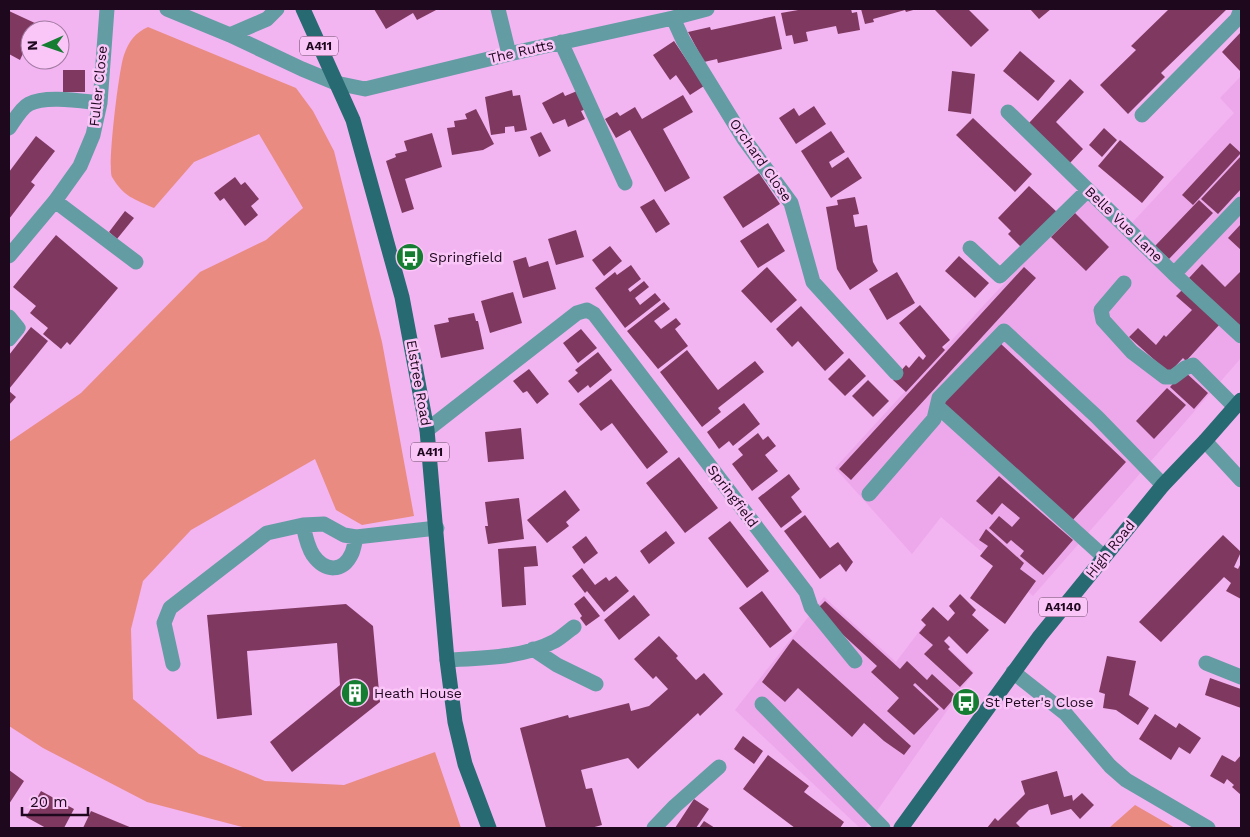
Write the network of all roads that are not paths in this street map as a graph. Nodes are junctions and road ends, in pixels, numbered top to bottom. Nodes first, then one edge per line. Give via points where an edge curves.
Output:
1 (107, 9) edge
2 (167, 9) edge
3 (277, 9) edge
4 (303, 9) edge
5 (498, 9) edge
6 (702, 9) edge
7 (1240, 9) edge
8 (673, 18) junction
9 (230, 35) junction
10 (561, 42) junction
11 (509, 54) junction
12 (336, 82) junction
13 (100, 103) junction
14 (1008, 112) dead end
15 (1142, 115) dead end
16 (9, 128) edge
17 (625, 183) dead end
18 (1088, 190) junction
19 (55, 201) junction
20 (1241, 204) edge
21 (970, 248) dead end
22 (9, 256) edge
23 (136, 262) dead end
24 (1174, 274) junction
25 (1124, 282) dead end
26 (9, 317) edge
27 (1241, 336) edge
28 (9, 339) edge
29 (896, 373) dead end
30 (1238, 403) edge
31 (937, 406) junction
32 (427, 430) junction
33 (1205, 441) junction
34 (1241, 480) edge
35 (1163, 485) junction
36 (870, 494) dead end
37 (303, 525) junction
38 (437, 528) junction
39 (356, 537) junction
40 (1104, 557) junction
41 (574, 627) dead end
42 (534, 649) junction
43 (447, 660) junction
44 (855, 661) dead end
45 (1206, 663) dead end
46 (173, 664) dead end
47 (1013, 672) junction
48 (1241, 677) edge
49 (596, 684) dead end
50 (762, 704) dead end
51 (719, 767) dead end
52 (490, 828) edge
53 (654, 828) edge
54 (883, 828) edge
55 (901, 828) edge
56 (1208, 828) edge

1 - 13 street, Fuller Close
2 - 9 street, The Rutts
3 - 9 street via 267,19
4 - 12 main road, Elstree Road / A411
5 - 11 street
6 - 8 street, The Rutts
7 - 15 street via 1237,19
8 - 10 street, The Rutts
8 - 29 street, Orchard Close via 683,40 744,139 792,203 813,282
9 - 12 street, The Rutts via 302,70
10 - 11 street, The Rutts
10 - 17 street
11 - 12 street, The Rutts via 365,89
12 - 32 main road, Elstree Road / A411 via 353,120 402,297
13 - 16 street via 60,100 28,104
13 - 19 street, Fuller Close via 93,135 80,166
14 - 18 street, Belle Vue Lane
18 - 21 street via 1000,276
18 - 24 street, Belle Vue Lane
19 - 22 street, Fuller Close
19 - 23 street
20 - 24 street
24 - 27 street, Belle Vue Lane
25 - 30 street via 1101,310 1103,320 1132,352 1165,377 1173,377 1194,365
26 - 28 street via 18,328
30 - 33 main road, High Road / A4140
31 - 35 street via 939,398 1004,332 1097,418
31 - 36 street via 934,419
31 - 40 street
32 - 38 main road, Elstree Road / A411
32 - 44 street, Springfield via 577,313 586,310 594,314 806,592 811,607
33 - 34 street
33 - 35 main road, High Road / A4140
35 - 40 main road, High Road / A4140
37 - 39 street via 324,524 344,535
37 - 39 street via 313,554 328,568 342,566 352,553
37 - 46 street via 267,533 170,608 164,623
38 - 39 street
38 - 43 main road, Elstree Road / A411
40 - 47 main road, High Road / A4140
41 - 42 street via 556,641
42 - 43 street via 504,656
42 - 49 street via 557,665
43 - 52 main road, Elstree Road / A411 via 463,756
45 - 48 street
47 - 55 main road, High Road / A4140
47 - 56 street via 1065,713 1126,780
50 - 54 street
51 - 53 street

